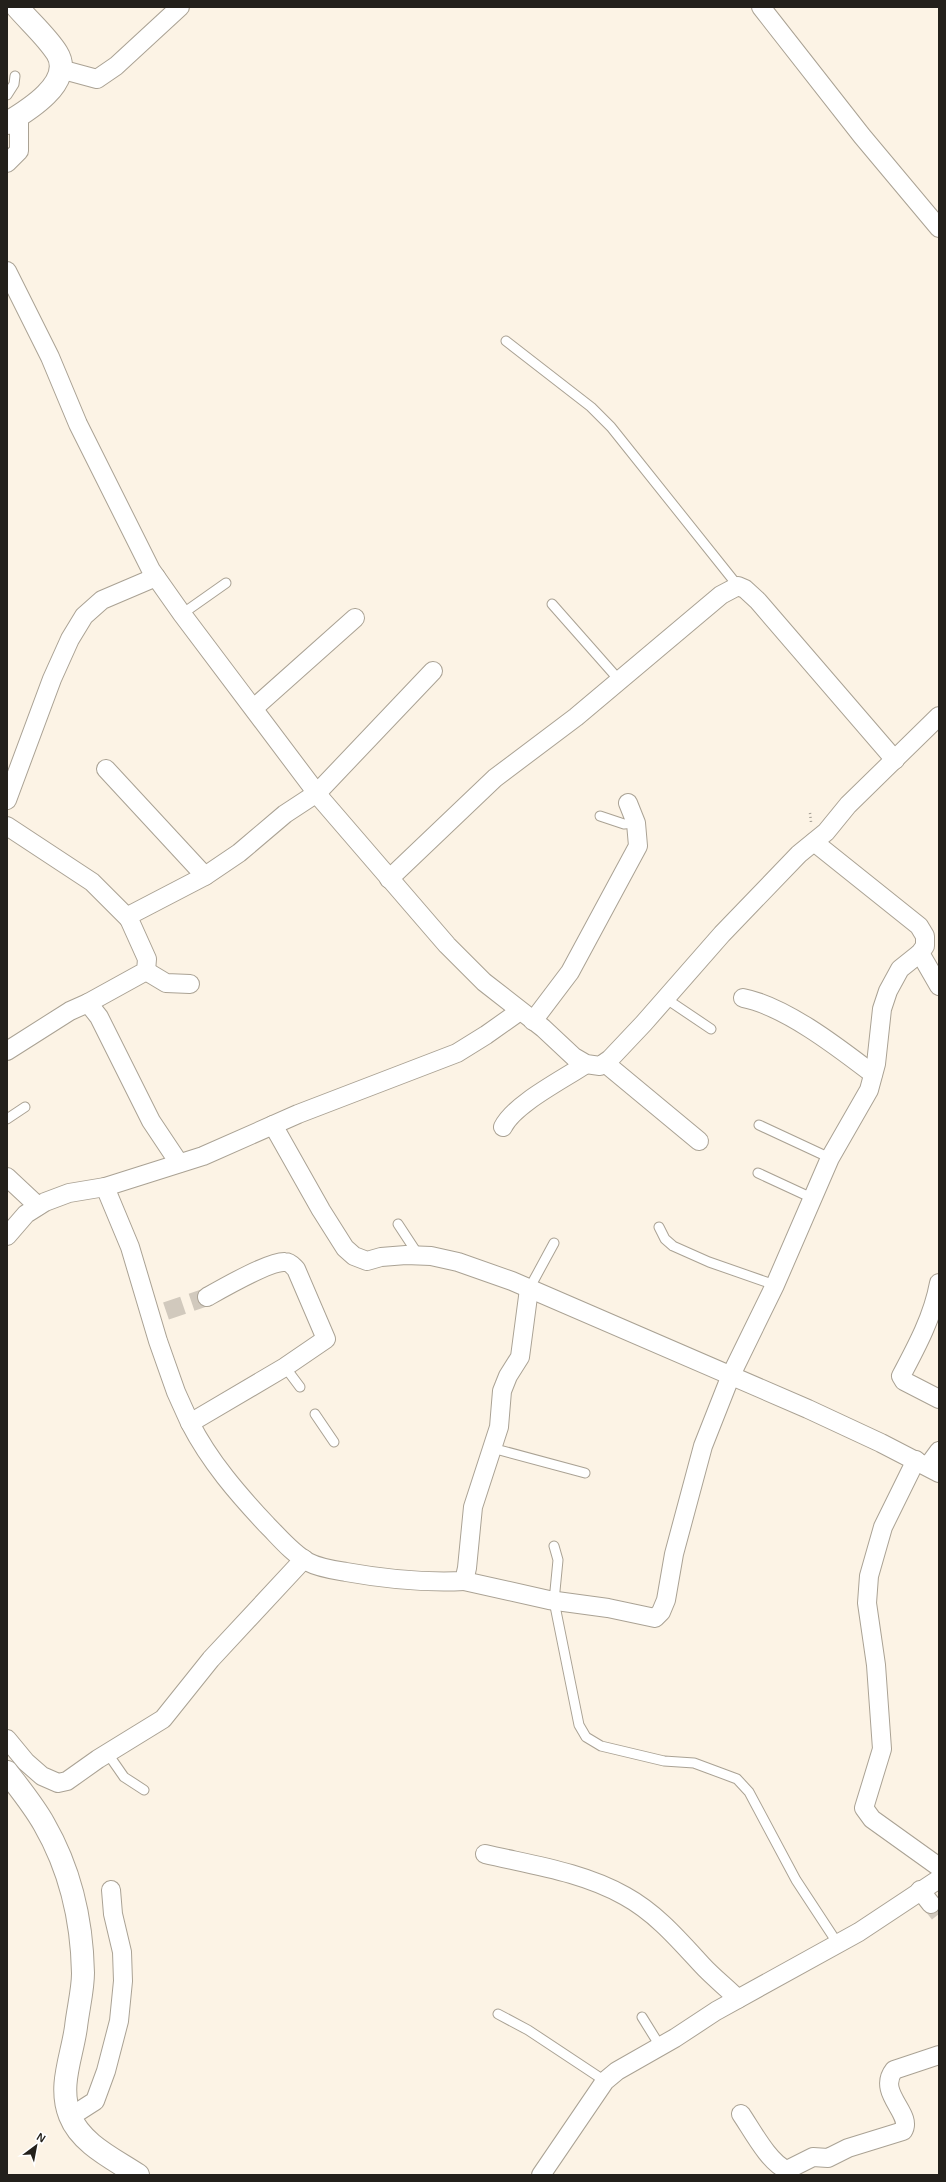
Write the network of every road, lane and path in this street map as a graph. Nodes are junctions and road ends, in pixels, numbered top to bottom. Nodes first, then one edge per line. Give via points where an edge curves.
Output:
1 (17, 7) edge
2 (180, 7) edge
3 (761, 7) edge
4 (60, 69) junction
5 (15, 76) dead end
6 (7, 95) edge
7 (13, 119) edge
8 (7, 163) edge
9 (939, 228) edge
10 (7, 271) edge
11 (506, 341) dead end
12 (156, 577) junction
13 (226, 582) dead end
14 (738, 586) junction
15 (552, 604) dead end
16 (182, 614) junction
17 (355, 618) dead end
18 (433, 671) dead end
19 (620, 681) junction
20 (254, 708) junction
21 (939, 716) edge
22 (895, 760) junction
23 (106, 769) dead end
24 (317, 793) junction
25 (7, 800) edge
26 (628, 803) dead end
27 (600, 816) dead end
28 (636, 823) junction
29 (7, 826) edge
30 (814, 842) junction
31 (204, 876) junction
32 (389, 879) junction
33 (129, 919) junction
34 (920, 953) junction
35 (146, 971) junction
36 (190, 984) dead end
37 (939, 986) edge
38 (665, 998) junction
39 (743, 998) dead end
40 (88, 1003) junction
41 (526, 1016) junction
42 (711, 1029) dead end
43 (7, 1051) edge
44 (605, 1063) junction
45 (586, 1064) junction
46 (873, 1074) junction
47 (25, 1107) dead end
48 (7, 1119) edge
49 (273, 1125) junction
50 (758, 1125) dead end
51 (504, 1127) dead end
52 (699, 1141) dead end
53 (830, 1158) junction
54 (179, 1163) junction
55 (758, 1173) dead end
56 (7, 1177) edge
57 (105, 1187) junction
58 (812, 1198) junction
59 (38, 1206) junction
60 (398, 1224) dead end
61 (659, 1227) dead end
62 (7, 1236) edge
63 (554, 1243) dead end
64 (419, 1256) junction
65 (939, 1282) edge
66 (775, 1285) junction
67 (529, 1289) junction
68 (207, 1296) tunnel mouth
69 (285, 1367) junction
70 (731, 1375) junction
71 (300, 1387) dead end
72 (939, 1399) edge
73 (315, 1414) dead end
74 (190, 1424) junction
75 (334, 1442) dead end
76 (492, 1448) junction
77 (939, 1451) edge
78 (928, 1466) edge
79 (585, 1473) dead end
80 (554, 1546) dead end
81 (304, 1559) junction
82 (464, 1581) junction
83 (554, 1601) junction
84 (7, 1739) edge
85 (108, 1754) junction
86 (9, 1774) edge
87 (45, 1778) junction
88 (144, 1790) dead end
89 (485, 1854) dead end
90 (939, 1867) edge
91 (939, 1879) edge
92 (111, 1890) dead end
93 (838, 1944) junction
94 (738, 1998) junction
95 (498, 2014) dead end
96 (642, 2017) dead end
97 (660, 2046) junction
98 (939, 2055) edge
99 (605, 2081) junction
100 (740, 2114) dead end
101 (70, 2117) junction
102 (788, 2172) edge
103 (138, 2175) edge
104 (541, 2175) edge

1 - 4 street via 58,54
2 - 4 street via 116,66 97,79
3 - 9 street via 862,136
4 - 7 street via 57,82 50,92
5 - 6 lane via 14,84
7 - 8 street via 19,151
10 - 12 street via 50,357 78,424
11 - 14 lane via 591,407 611,428
12 - 16 street
12 - 25 street via 102,600 84,616 70,639 52,680
13 - 16 lane
14 - 19 street via 721,595
14 - 22 street via 758,601
15 - 19 lane
16 - 20 street
17 - 20 street
18 - 24 street
19 - 32 street via 495,778
20 - 24 street
21 - 22 street
22 - 30 street
23 - 31 street
24 - 31 street via 285,814 239,853
24 - 32 street
26 - 28 street
27 - 28 lane via 624,824
28 - 41 street via 638,846 570,972
29 - 33 street via 92,882
30 - 34 street via 919,926 925,936 925,946
30 - 38 street via 799,854 722,934
31 - 33 street via 135,911
32 - 41 street via 446,945 484,982
33 - 35 street via 147,959
34 - 37 street
34 - 46 street via 900,969 888,991 882,1009
35 - 36 street via 166,983
35 - 40 street
38 - 42 lane
38 - 44 street via 644,1024
39 - 46 street via 761,1001 774,1007 846,1053
40 - 43 street via 70,1011
40 - 54 street via 98,1017 151,1121
41 - 45 street via 574,1057
41 - 49 street via 486,1035 457,1053
44 - 45 street via 600,1066
44 - 52 street
45 - 51 street via 526,1103 508,1118
46 - 53 street via 869,1090
47 - 48 lane
49 - 54 street via 203,1156
49 - 64 street via 321,1210 354,1256 367,1261 382,1257
50 - 53 lane
53 - 58 street
54 - 57 street
55 - 58 lane
56 - 59 street
57 - 59 street via 69,1194
57 - 74 street via 158,1314 176,1392
58 - 66 street
59 - 62 street via 26,1214
60 - 64 lane
61 - 66 lane via 665,1239 673,1246 708,1262
63 - 67 lane
64 - 67 street via 458,1262
65 - 72 street via 922,1337 901,1376 904,1381
66 - 70 street
67 - 70 street
67 - 76 street via 520,1357 502,1391 499,1427
68 - 69 street via 265,1268 284,1262 296,1268 326,1339
69 - 71 lane
69 - 74 street
70 - 78 street
70 - 83 street via 703,1446 661,1612 655,1618 608,1608
73 - 75 lane
74 - 81 street via 229,1483 289,1548
76 - 79 lane
76 - 82 street via 473,1507
77 - 78 street
78 - 90 street via 883,1527 869,1576 867,1603 882,1749 864,1808 872,1819
80 - 83 lane via 558,1560
81 - 82 street via 330,1569 385,1579
81 - 85 street via 211,1660 163,1719
82 - 83 street
83 - 93 lane via 579,1725 586,1737 600,1746 664,1761 694,1763 737,1779 749,1792 800,1886
84 - 87 street via 26,1762
85 - 87 street via 68,1781 58,1783
85 - 88 lane via 124,1777
86 - 87 street
86 - 101 street via 44,1824 66,1871 80,1924 83,1974 76,2029 65,2078 64,2098
89 - 94 street via 594,1881 626,1896 676,1935 703,1966
91 - 93 street via 926,1897
92 - 101 street via 113,1914 122,1952 123,1981 119,2021 106,2072 95,2101
93 - 94 street
94 - 97 street
95 - 99 lane via 528,2030
96 - 97 lane
97 - 99 street
98 - 102 street via 894,2070 891,2074 891,2094 903,2117 903,2131 848,2148 828,2158 813,2157
99 - 104 street
100 - 102 street via 773,2160
101 - 103 street via 90,2143

